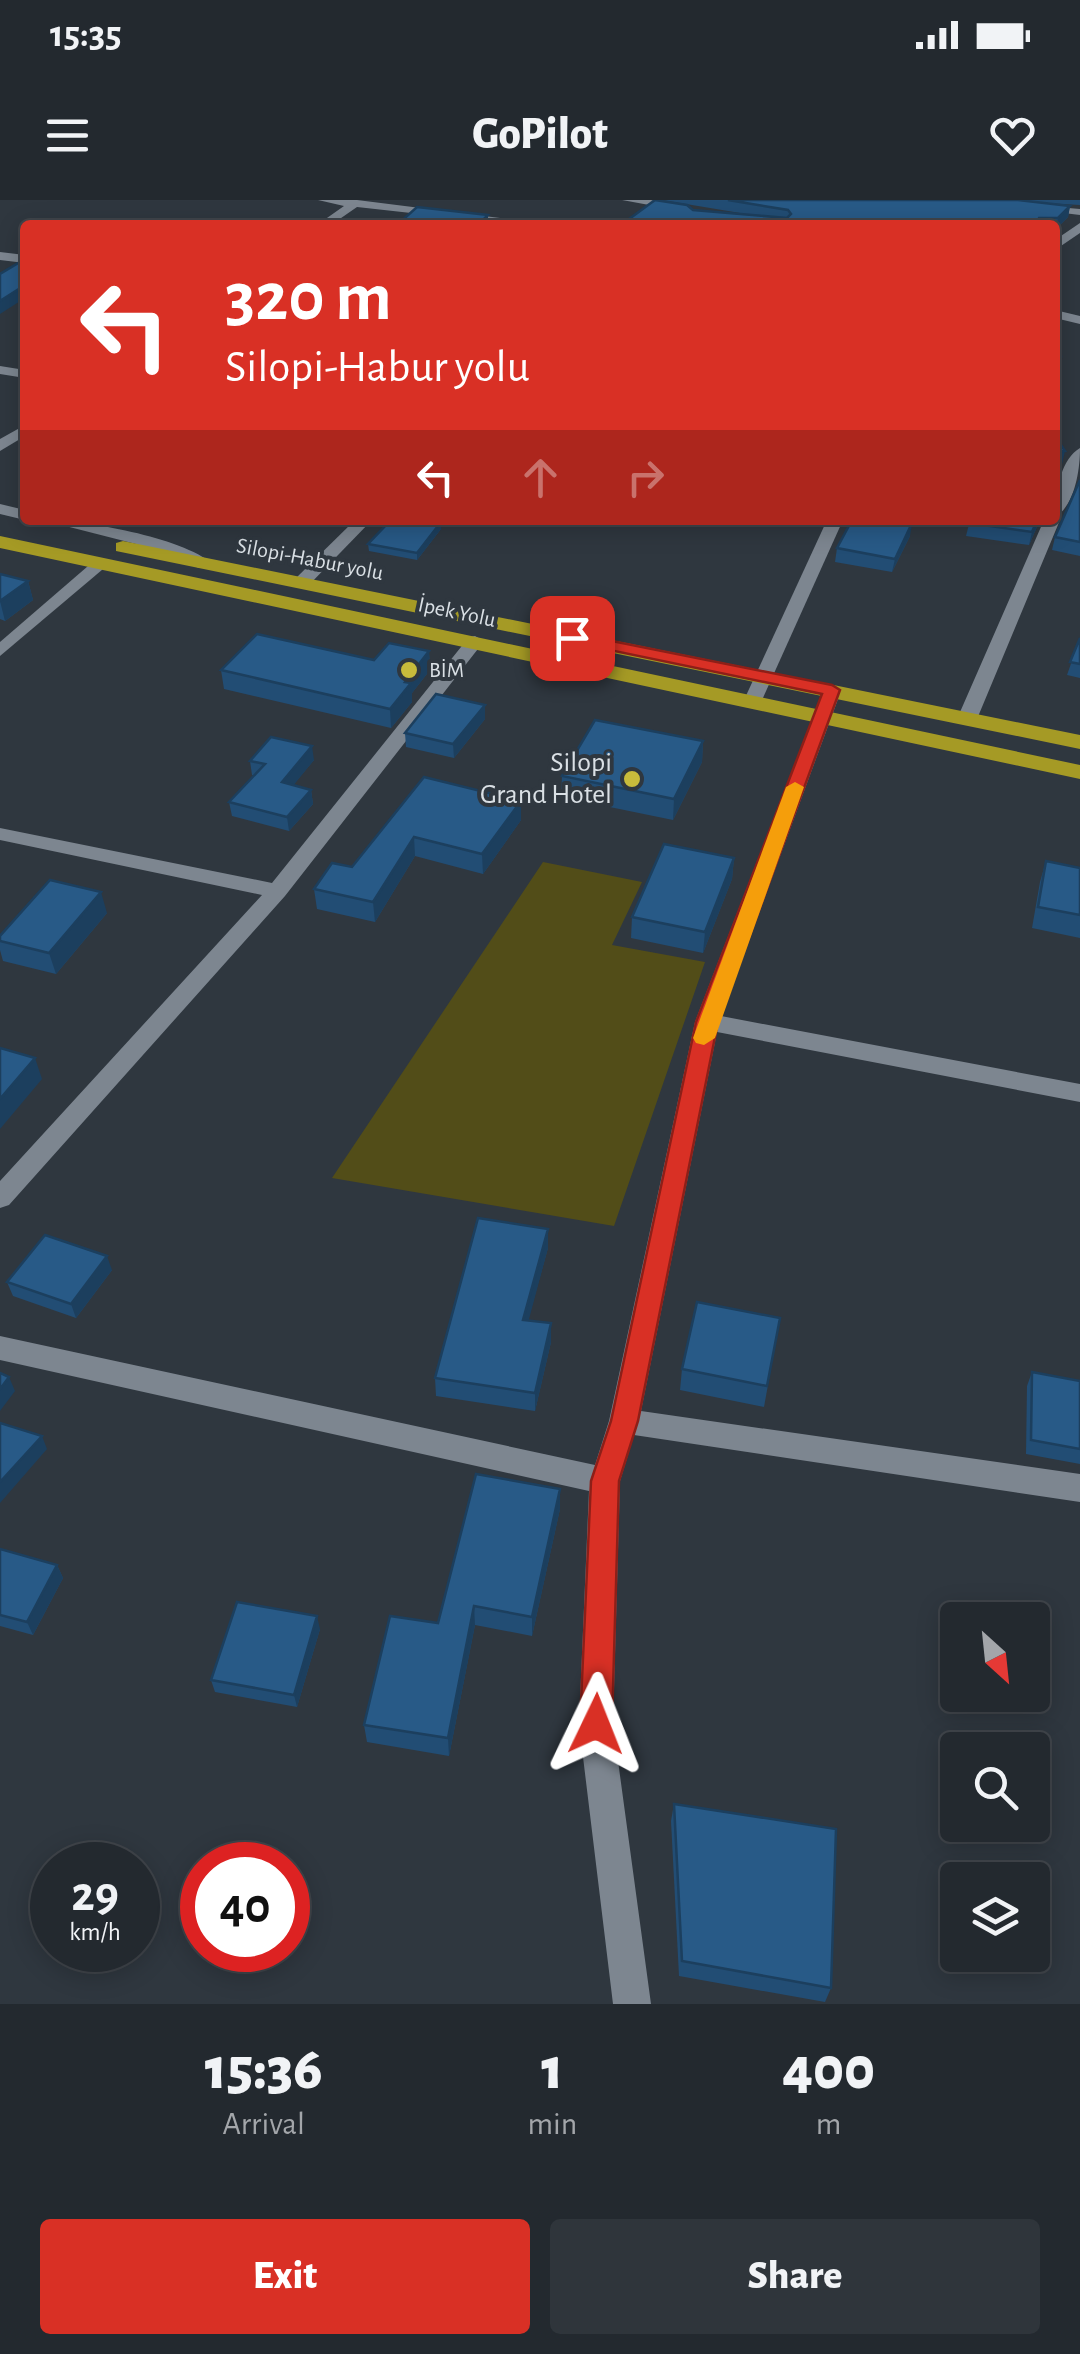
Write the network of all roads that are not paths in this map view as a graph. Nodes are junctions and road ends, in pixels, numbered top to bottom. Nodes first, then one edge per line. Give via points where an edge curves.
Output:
1 (324, 200) edge
2 (453, 200) edge
3 (628, 200) edge
4 (982, 200) edge
5 (355, 203) junction
6 (1080, 212) edge
7 (470, 214) junction
8 (330, 220) edge
9 (515, 220) edge
10 (686, 220) edge
11 (1080, 227) edge
12 (1060, 242) edge
13 (1080, 453) edge
14 (1060, 500) edge
15 (0, 521) edge
16 (73, 525) edge
17 (359, 525) edge
18 (833, 525) edge
19 (1050, 525) edge
20 (4, 544) edge
21 (101, 564) junction
22 (205, 564) junction
23 (301, 583) junction
24 (475, 642) junction
25 (0, 651) edge
26 (766, 677) junction
27 (753, 700) junction
28 (827, 703) junction
29 (967, 718) junction
30 (1080, 742) edge
31 (1080, 772) edge
32 (0, 834) edge
33 (277, 891) junction
34 (707, 1022) junction
35 (1080, 1092) edge
36 (0, 1198) edge
37 (0, 1348) edge
38 (624, 1421) junction
39 (605, 1481) junction
40 (1080, 1488) edge
41 (632, 2004) edge

1 - 5 street
2 - 7 street
3 - 10 street via 695,210
4 - 6 street
5 - 7 street
5 - 8 street
7 - 9 street
11 - 12 street
13 - 14 street
15 - 22 highway, Silopi-Habur yolu
16 - 22 street
17 - 23 street
18 - 26 street
19 - 29 street
20 - 21 highway, İpek Yolu
21 - 24 highway, İpek Yolu
21 - 25 street
22 - 23 highway, Silopi-Habur yolu
23 - 26 highway, Silopi-Habur yolu
24 - 27 highway, İpek Yolu
24 - 33 street
26 - 27 street
26 - 28 highway, Silopi-Habur yolu
27 - 28 highway, İpek Yolu
28 - 29 highway, Silopi-Habur yolu
28 - 31 highway, İpek Yolu
28 - 34 street
29 - 30 highway, Silopi-Habur yolu
32 - 33 street
33 - 36 street
34 - 35 street
34 - 38 street
37 - 39 street
38 - 39 street
38 - 40 street
39 - 41 street via 596,1724

